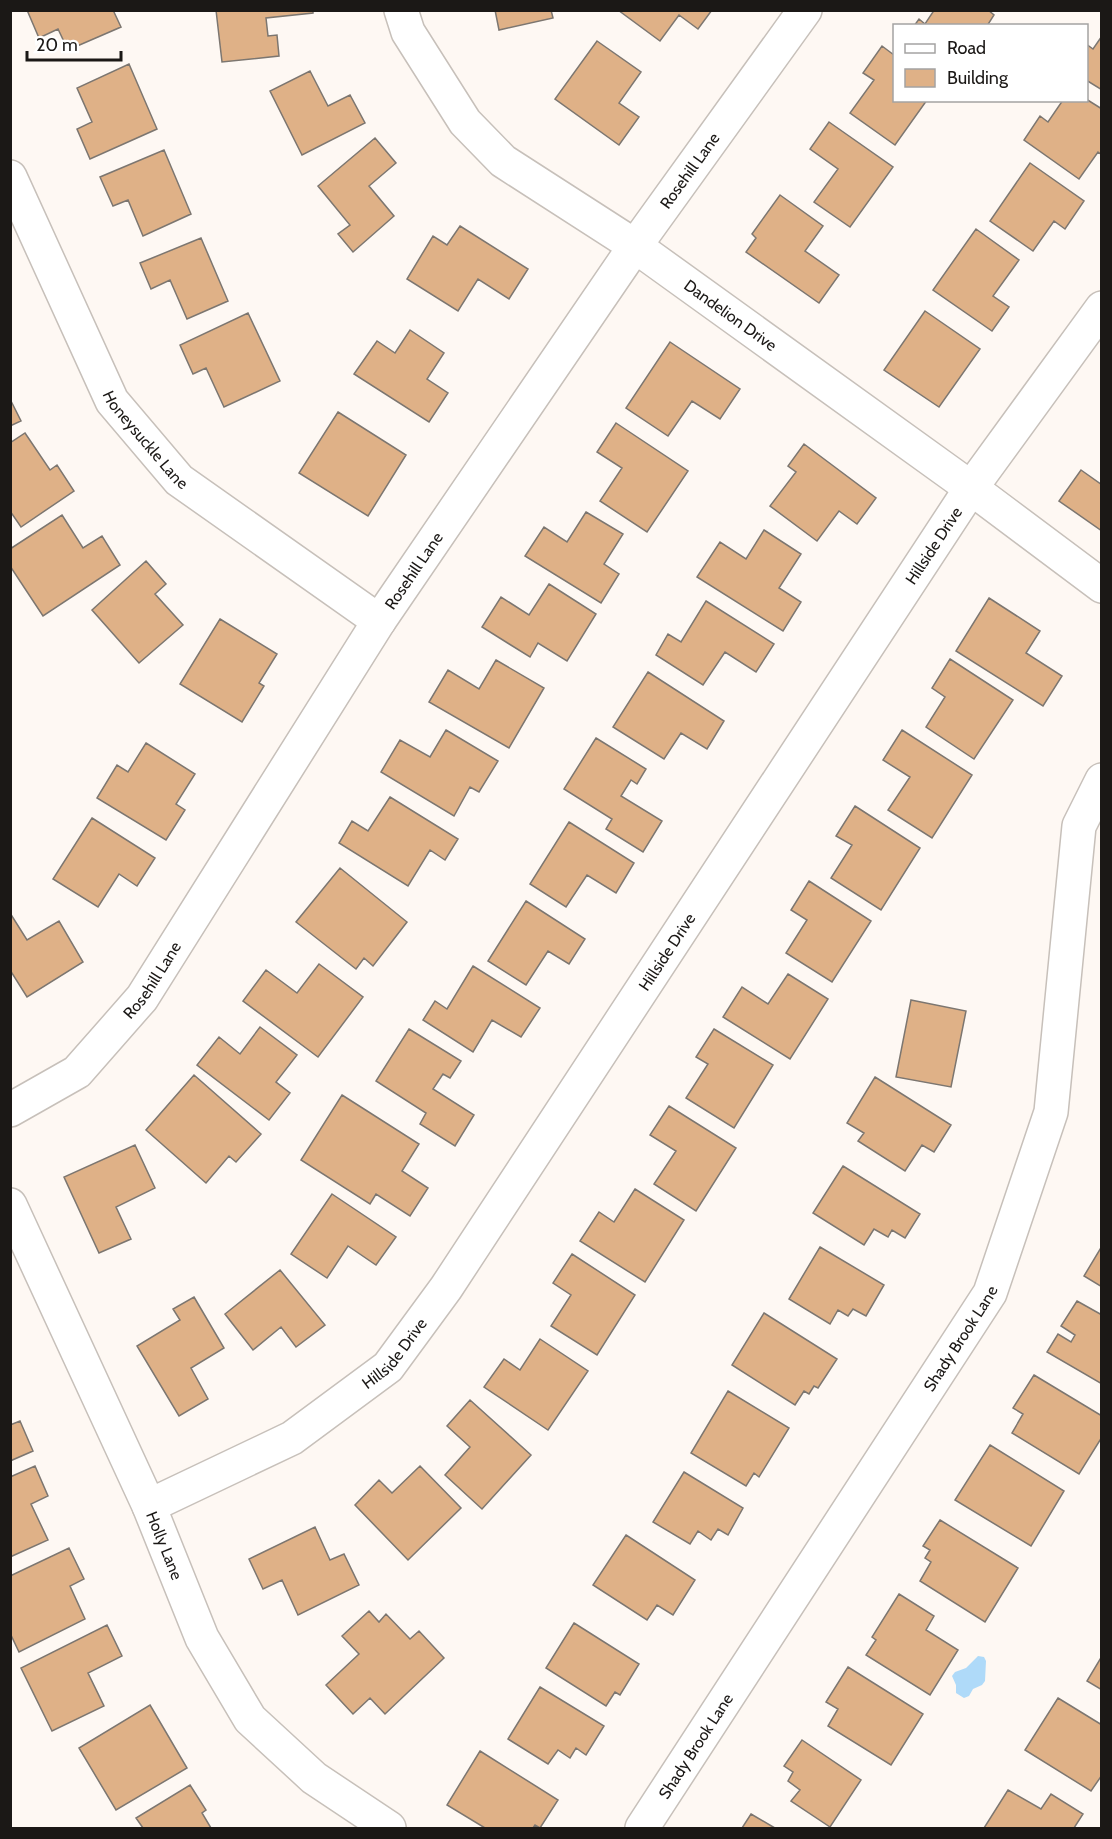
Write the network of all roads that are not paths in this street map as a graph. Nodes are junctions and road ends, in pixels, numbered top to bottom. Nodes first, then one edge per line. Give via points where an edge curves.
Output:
1 (401, 10) edge
2 (805, 10) edge
3 (10, 177) edge
4 (634, 246) junction
5 (1101, 308) edge
6 (971, 488) junction
7 (1101, 586) edge
8 (379, 621) junction
9 (1101, 780) edge
10 (10, 1110) edge
11 (10, 1205) edge
12 (149, 1506) junction
13 (389, 1828) edge
14 (642, 1828) edge

1 - 4 street, Dandelion Drive via 408,32 465,122 503,161
2 - 4 street, Rosehill Lane
3 - 8 street, Honeysuckle Lane via 112,401 179,480
4 - 6 street, Dandelion Drive
4 - 8 street, Rosehill Lane
5 - 6 street, Hillside Drive
6 - 7 street, Dandelion Drive
6 - 12 street, Hillside Drive via 453,1278 388,1367 292,1438
8 - 10 street, Rosehill Lane via 142,998 77,1072
9 - 14 street, Shady Brook Lane via 1079,826 1051,1112 990,1293
11 - 12 street, Holly Lane
12 - 13 street, Holly Lane via 202,1638 250,1719 314,1778

